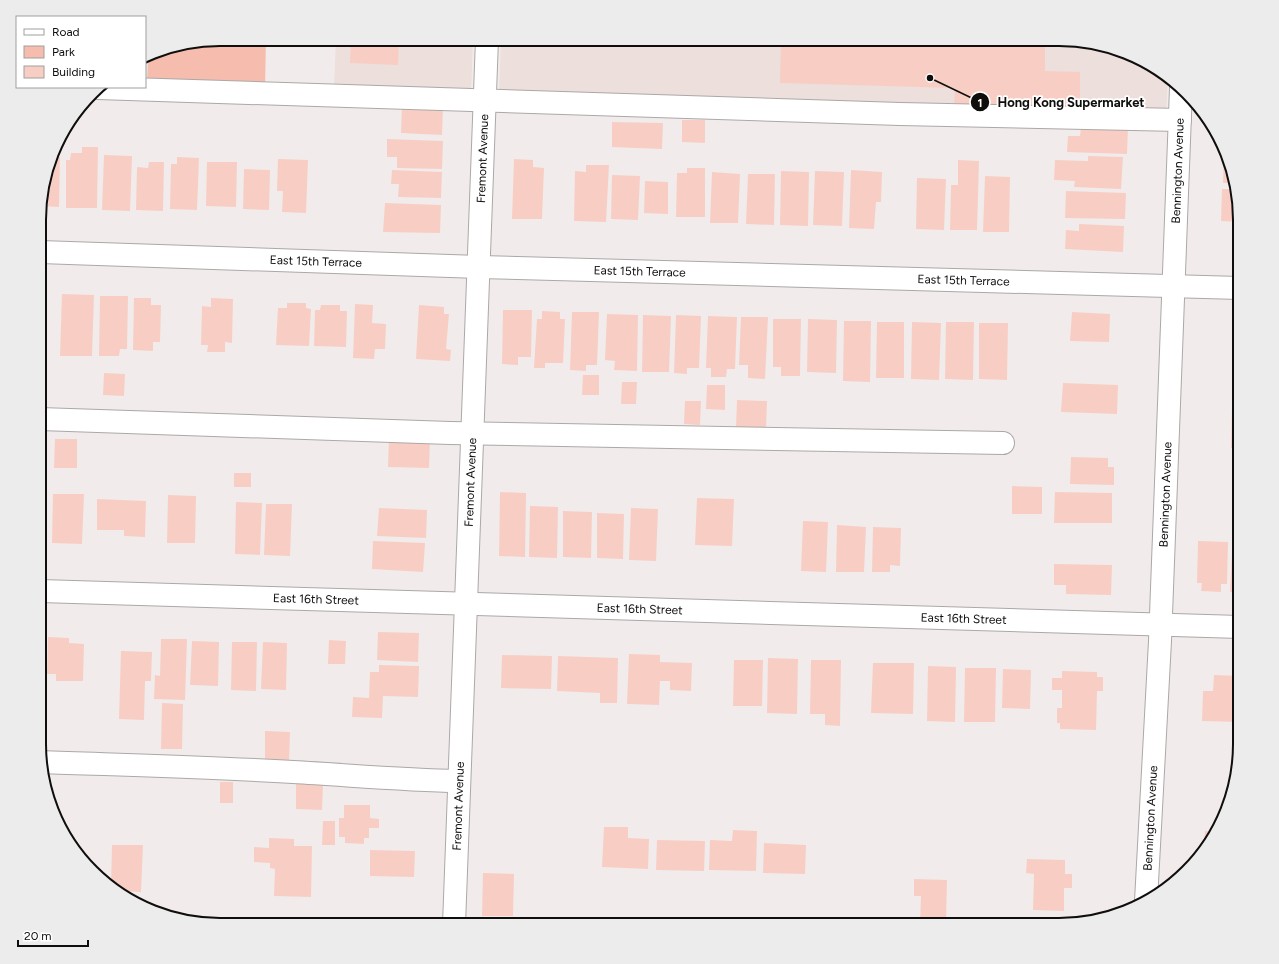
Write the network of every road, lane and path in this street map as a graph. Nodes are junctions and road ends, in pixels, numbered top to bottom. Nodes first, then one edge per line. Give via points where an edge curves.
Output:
1 (487, 46) edge
2 (106, 88) edge
3 (1181, 96) edge
4 (485, 100) junction
5 (1180, 120) junction
6 (46, 252) edge
7 (478, 267) junction
8 (1175, 286) junction
9 (1233, 288) edge
10 (46, 419) edge
11 (472, 434) junction
12 (1003, 443) dead end
13 (46, 591) edge
14 (466, 605) junction
15 (1160, 624) junction
16 (1233, 627) edge
17 (47, 762) edge
18 (459, 781) junction
19 (1146, 895) edge
20 (454, 918) edge

1 - 4 street, Fremont Avenue
2 - 4 street
3 - 5 street, Bennington Avenue
4 - 5 street via 892,114
4 - 7 street, Fremont Avenue
5 - 8 street, Bennington Avenue
6 - 7 street, East 15th Terrace
7 - 8 street, East 15th Terrace
7 - 11 street, Fremont Avenue
8 - 9 street, East 15th Terrace
8 - 15 street, Bennington Avenue
10 - 11 street
11 - 12 street
11 - 14 street, Fremont Avenue
13 - 14 street, East 16th Street
14 - 15 street, East 16th Street
14 - 18 street, Fremont Avenue
15 - 16 street, East 16th Street
15 - 19 street, Bennington Avenue
17 - 18 street via 222,768
18 - 20 street, Fremont Avenue

